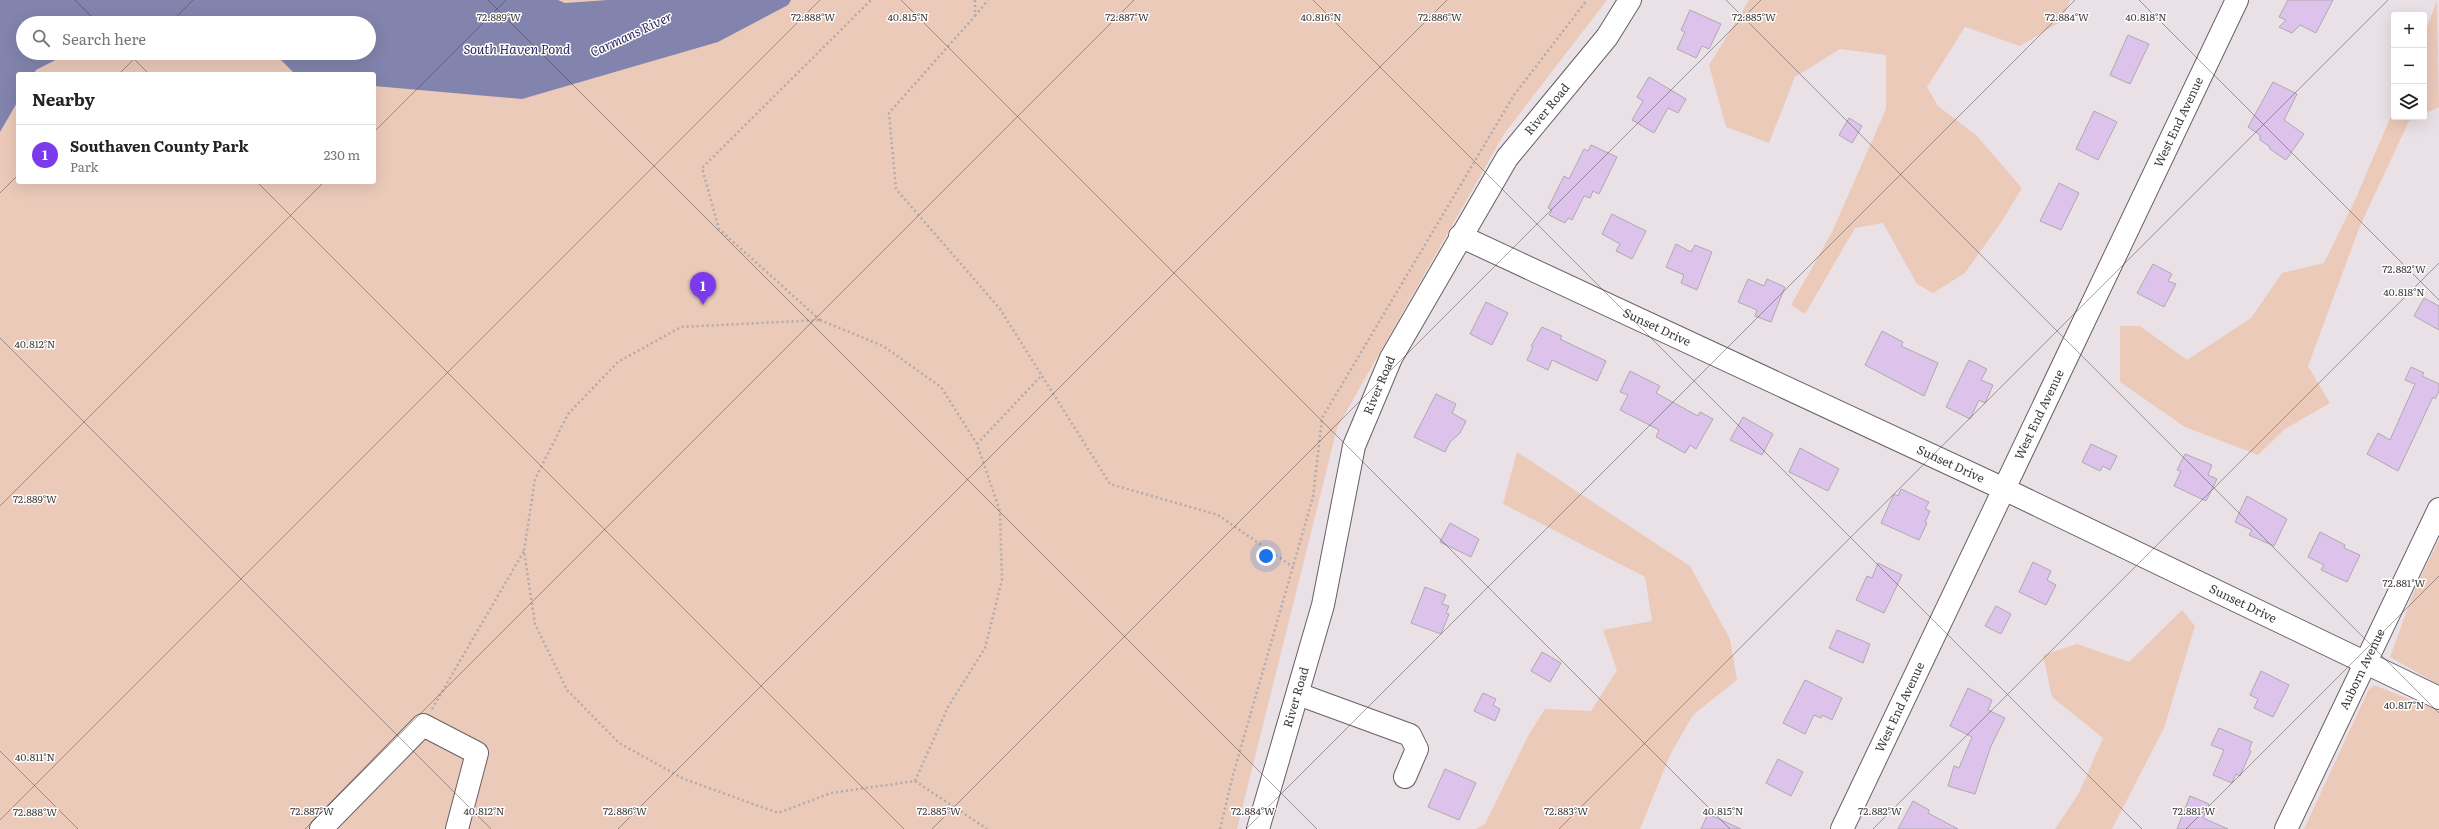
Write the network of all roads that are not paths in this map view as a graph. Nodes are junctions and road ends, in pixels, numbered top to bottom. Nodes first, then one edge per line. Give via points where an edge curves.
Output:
1 (1630, 0) edge
2 (2237, 0) edge
3 (1460, 236) junction
4 (2004, 489) junction
5 (2439, 509) edge
6 (2365, 662) junction
7 (1298, 694) junction
8 (2439, 698) edge
9 (1405, 777) dead end
10 (321, 829) edge
11 (456, 829) edge
12 (1258, 829) edge
13 (1842, 829) edge
14 (2286, 829) edge

1 - 3 street, River Road via 1606,37 1507,158
2 - 4 street, West End Avenue
3 - 4 street, Sunset Drive
3 - 7 street, River Road via 1391,358 1354,446 1323,606
4 - 6 street, Sunset Drive
4 - 13 street, West End Avenue
5 - 6 street, Auborn Avenue
6 - 8 street, Sunset Drive
6 - 14 street, Auborn Avenue
7 - 9 street via 1386,728 1410,734 1417,749
7 - 12 street, River Road
10 - 11 street via 423,725 477,753

